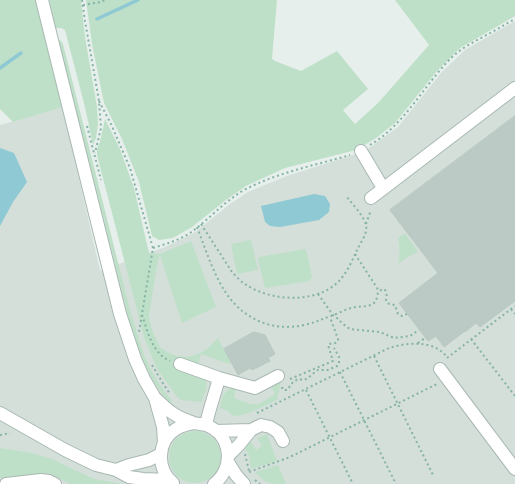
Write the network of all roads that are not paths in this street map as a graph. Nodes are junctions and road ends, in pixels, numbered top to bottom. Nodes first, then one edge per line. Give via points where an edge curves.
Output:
1 (42, 0) edge
2 (515, 88) edge
3 (361, 151) road end
4 (383, 188) junction
5 (370, 198) dead end
6 (180, 364) road end
7 (441, 371) road end
8 (219, 378) junction
9 (281, 380) road end
10 (155, 398) junction
11 (1, 417) edge
12 (206, 427) junction
13 (250, 430) junction
14 (283, 441) dead end
15 (162, 448) junction
16 (228, 459) junction
17 (515, 469) edge
18 (116, 470) junction
19 (172, 483) edge
20 (6, 484) edge
21 (55, 484) edge
22 (214, 484) edge
23 (244, 484) edge

1 - 10 street via 120,314 135,359
2 - 4 street
3 - 4 street
4 - 5 street
6 - 8 street
7 - 17 street
8 - 9 street via 255,388
8 - 12 street
10 - 12 street via 173,414
10 - 15 street via 163,427
11 - 18 street via 85,460
12 - 13 street
12 - 15 street via 185,425 176,429 169,435
12 - 16 street via 225,442
13 - 14 street via 261,425 270,427 278,432
13 - 16 street
15 - 18 street via 149,460
15 - 19 street via 161,463
16 - 22 street via 224,474
16 - 23 street
18 - 19 street via 129,477
20 - 21 street via 41,480

